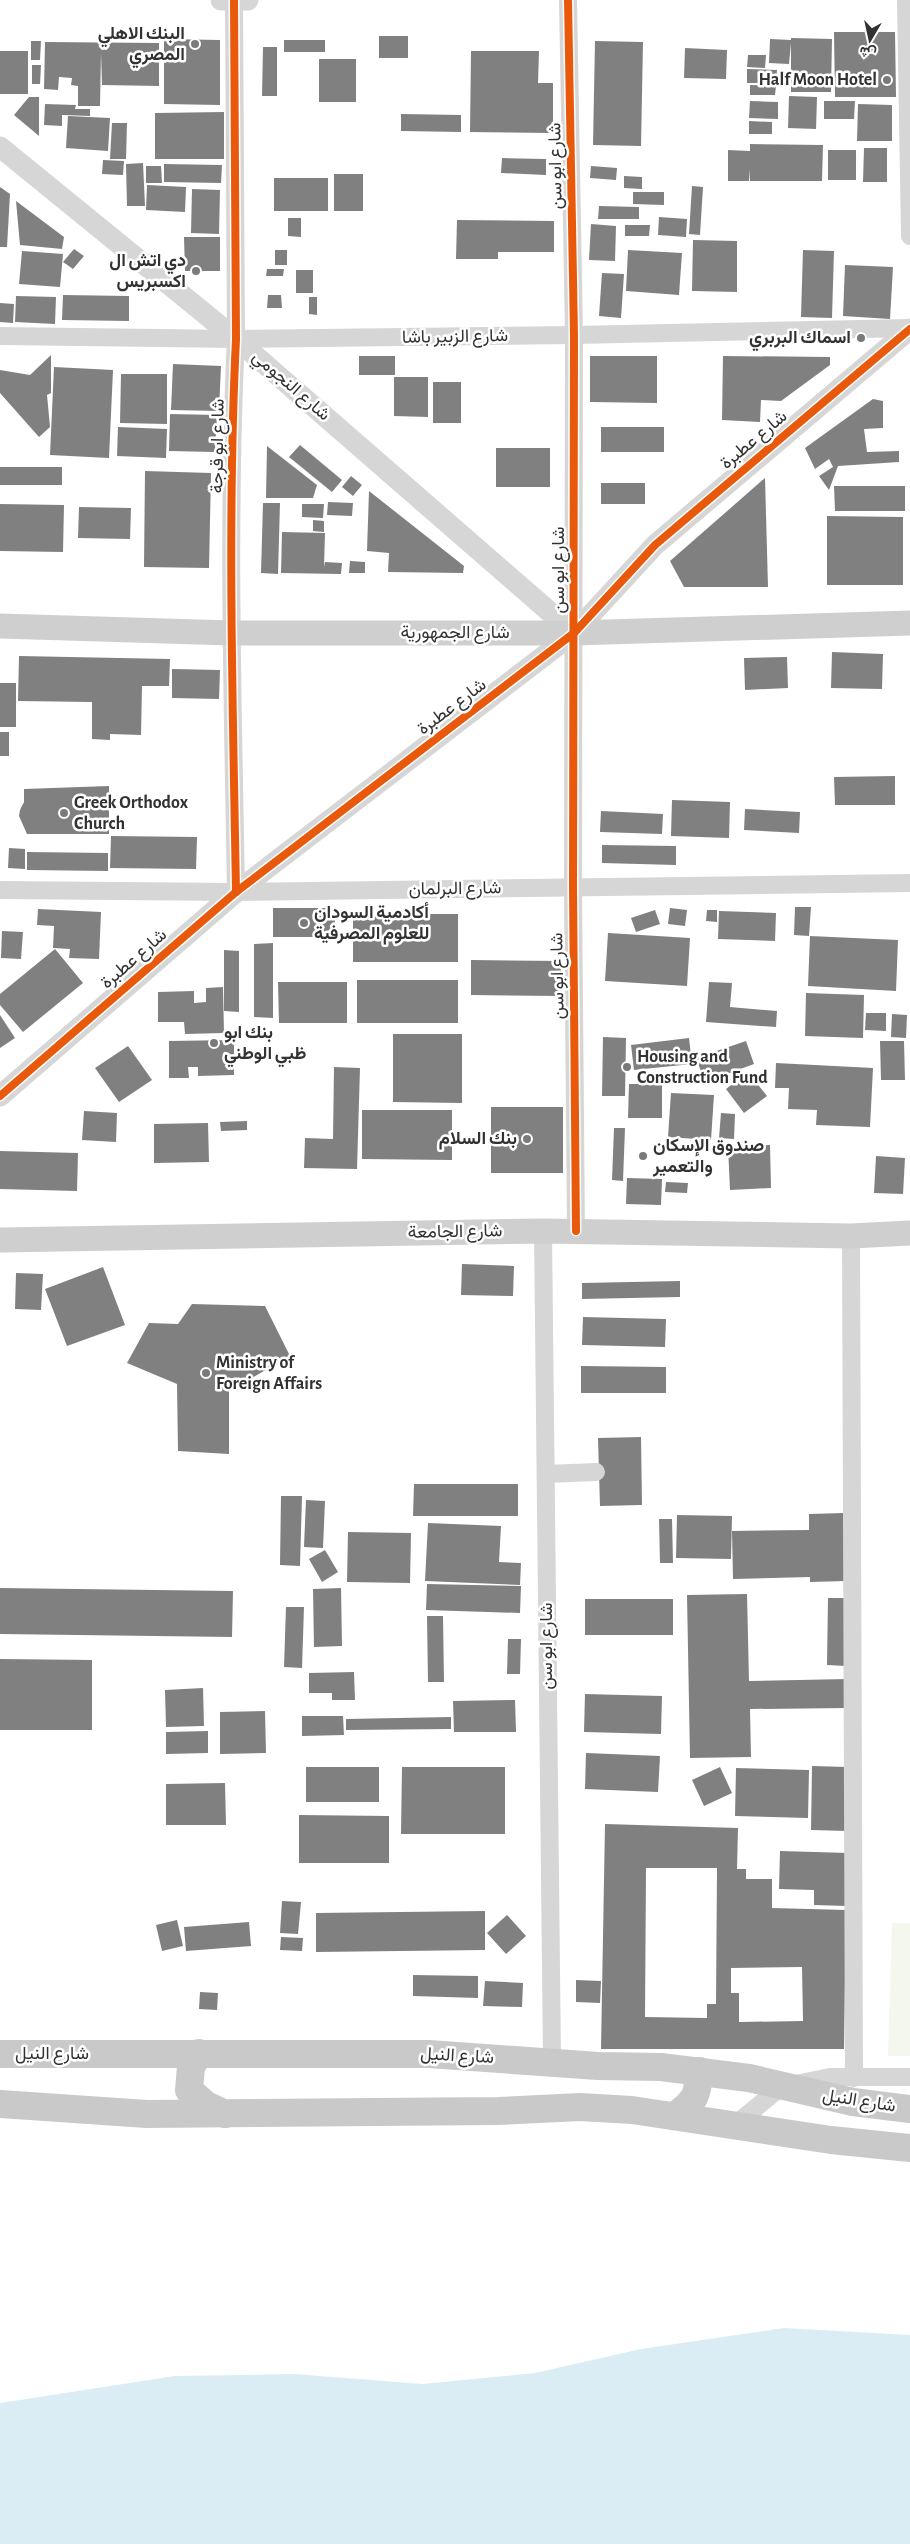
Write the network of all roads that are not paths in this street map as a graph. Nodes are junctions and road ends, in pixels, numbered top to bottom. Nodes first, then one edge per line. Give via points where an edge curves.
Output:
1 (221, 0) edge
2 (234, 0) edge
3 (248, 0) edge
4 (568, 0) edge
5 (906, 0) edge
6 (0, 147) edge
7 (910, 236) edge
8 (910, 329) edge
9 (0, 336) edge
10 (574, 336) junction
11 (236, 339) junction
12 (910, 623) edge
13 (0, 626) edge
14 (231, 633) junction
15 (574, 633) junction
16 (910, 883) edge
17 (573, 888) junction
18 (0, 890) edge
19 (236, 892) junction
20 (0, 1096) edge
21 (543, 1231) junction
22 (576, 1231) junction
23 (910, 1233) edge
24 (851, 1236) junction
25 (0, 1240) edge
26 (596, 1472) dead end
27 (546, 1474) junction
28 (199, 2053) junction
29 (0, 2054) edge
30 (552, 2061) junction
31 (699, 2071) junction
32 (910, 2077) edge
33 (781, 2087) junction
34 (853, 2090) junction
35 (0, 2104) edge
36 (910, 2109) edge
37 (226, 2114) junction
38 (675, 2116) junction
39 (736, 2124) junction
40 (831, 2140) junction
41 (910, 2148) edge

1 - 2 street
2 - 3 street
2 - 11 street, شارع ابو قرجة
4 - 10 street, شارع ابو سن
5 - 7 street
6 - 11 street, شارع النجومي
8 - 10 street, شارع الزبير باشا
8 - 15 street, شارع عطبرة via 655,545
9 - 11 street, شارع الزبير باشا
10 - 11 street, شارع الزبير باشا
10 - 15 street, شارع ابو سن
11 - 14 street, شارع ابو قرجة
11 - 15 street, شارع النجومي
12 - 15 main road, شارع الجمهورية
13 - 14 main road, شارع الجمهورية
14 - 15 main road, شارع الجمهورية
14 - 19 street, شارع ابو قرجة
15 - 17 street, شارع ابو سن
15 - 19 street, شارع عطبرة
16 - 17 street, شارع البرلمان
17 - 19 street, شارع البرلمان
17 - 22 street, شارع ابو سن
18 - 19 street, شارع البرلمان
19 - 20 street, شارع عطبرة
21 - 22 main road, شارع الجامعة
21 - 25 main road, شارع الجامعة
21 - 27 street, شارع ابو سن
22 - 24 main road, شارع الجامعة
23 - 24 main road, شارع الجامعة
24 - 34 street
26 - 27 street
27 - 30 street, شارع ابو سن
28 - 29 main road, شارع النيل
28 - 30 main road, شارع النيل via 429,2054
28 - 37 main road via 190,2067 189,2090 206,2105
30 - 31 main road, شارع النيل
31 - 33 main road, شارع النيل via 748,2078
31 - 38 main road via 696,2096
32 - 34 street
33 - 34 main road, شارع النيل
33 - 39 street
34 - 36 main road, شارع النيل
34 - 40 main road
35 - 37 main road via 147,2114
37 - 38 main road via 580,2107
38 - 39 main road
39 - 40 main road
40 - 41 main road

